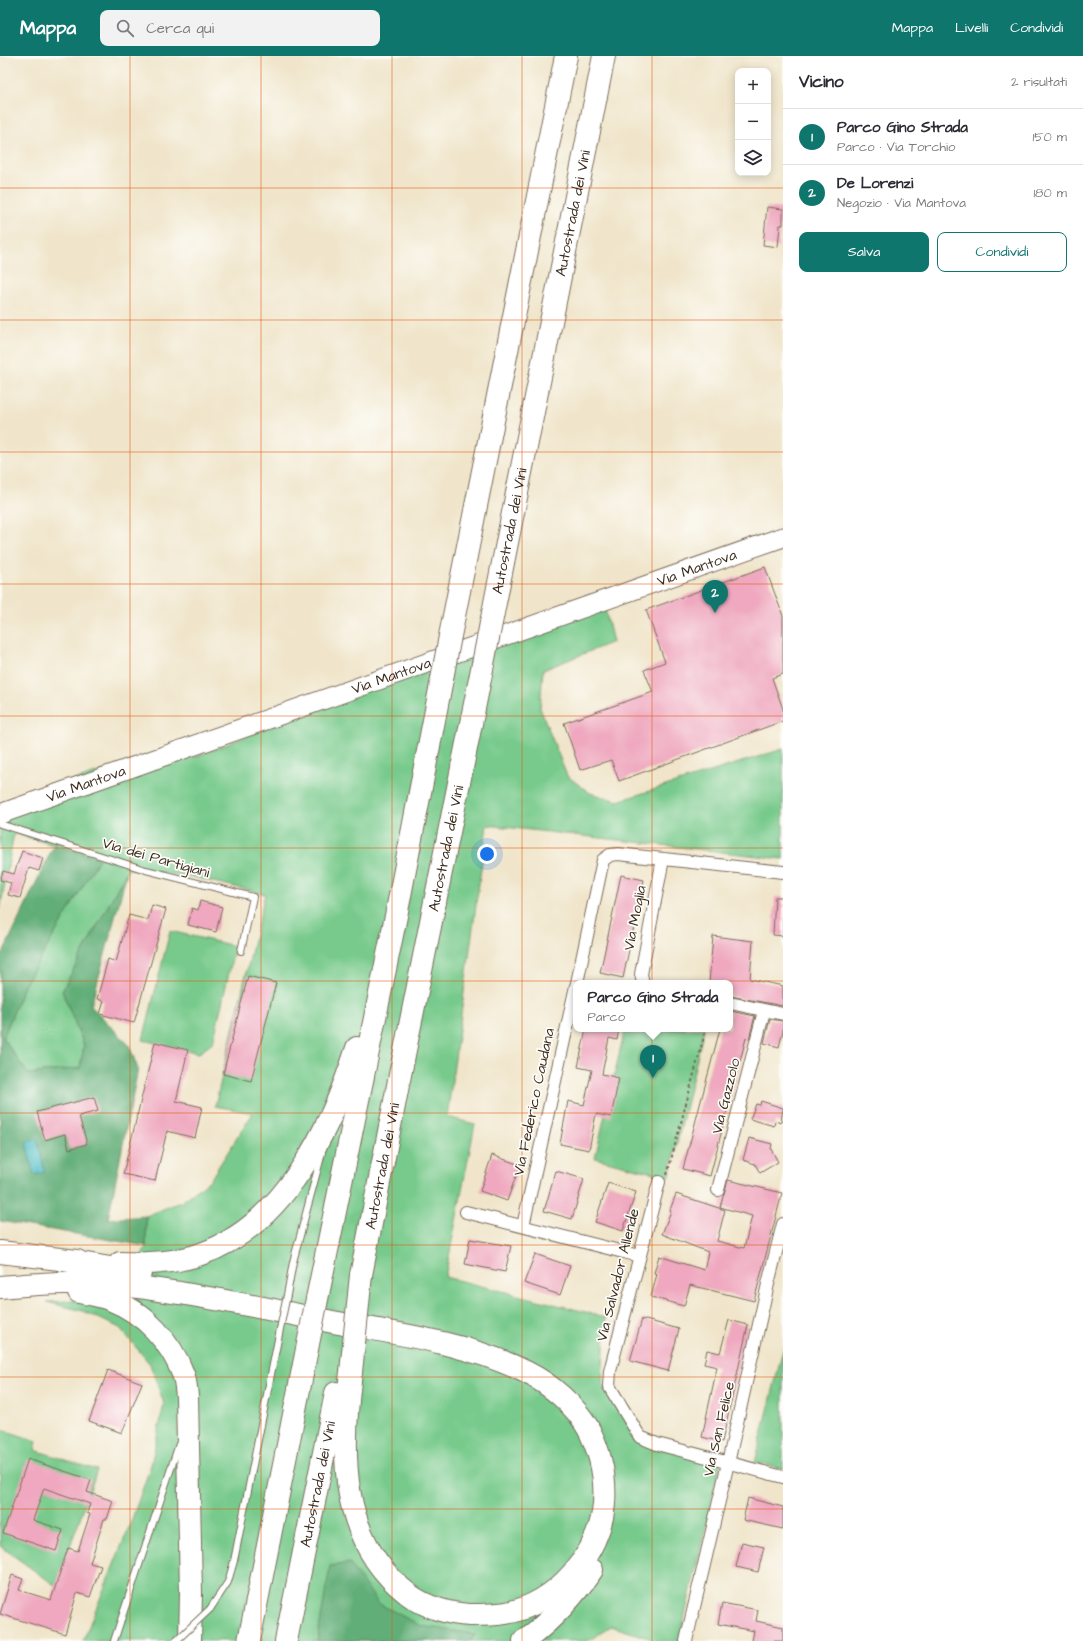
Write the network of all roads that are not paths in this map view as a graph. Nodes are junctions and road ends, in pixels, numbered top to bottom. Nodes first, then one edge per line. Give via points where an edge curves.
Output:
1 (566, 56) edge
2 (604, 56) edge
3 (783, 537) edge
4 (0, 814) edge
5 (0, 824) edge
6 (663, 859) junction
7 (783, 872) edge
8 (397, 910) junction
9 (241, 951) dead end
10 (577, 980) edge
11 (642, 980) edge
12 (573, 998) edge
13 (733, 1004) edge
14 (764, 1011) junction
15 (783, 1014) edge
16 (334, 1107) junction
17 (659, 1182) road end
18 (718, 1190) dead end
19 (466, 1212) dead end
20 (783, 1224) edge
21 (523, 1226) junction
22 (0, 1252) edge
23 (639, 1256) junction
24 (63, 1260) junction
25 (0, 1288) edge
26 (346, 1371) junction
27 (187, 1411) junction
28 (182, 1434) dead end
29 (180, 1441) dead end
30 (728, 1463) junction
31 (783, 1477) edge
32 (114, 1641) edge
33 (176, 1641) edge
34 (190, 1641) edge
35 (249, 1641) edge
36 (286, 1641) edge
37 (524, 1641) edge
38 (686, 1641) edge

1 - 8 highway, bridge
2 - 26 highway, Autostrada dei Vini, bridge via 400,1075 361,1275
3 - 4 main road, Via Mantova
5 - 9 lane, Via dei Partigiani via 146,870 253,897
6 - 7 street, Via Federico Caudana
6 - 10 street, Via Federico Caudana via 618,854 610,855 603,860
6 - 11 street, Via Moglia via 641,974
8 - 16 highway via 374,975 355,1054
8 - 35 highway, bridge
12 - 21 street, Via Federico Caudana
13 - 14 street
14 - 15 street
14 - 18 street, Via Gazzolo
16 - 24 highway via 320,1139 287,1188 266,1212 240,1234 201,1254 168,1261 126,1263
16 - 33 lane, bridge via 293,1262 228,1582 210,1609
17 - 23 street, Via Salvador Allende
19 - 21 street
20 - 30 street, Via San Felice
21 - 23 street
22 - 24 highway
23 - 30 street, Via Salvador Allende via 610,1371 609,1386 640,1437
24 - 37 highway via 455,1335 525,1359 565,1385 582,1401 597,1422 606,1441 614,1465 614,1509 610,1532 596,1564 578,1590
25 - 26 highway via 68,1282 112,1284 215,1299 448,1345 502,1361 528,1373 571,1405 587,1427 603,1468 604,1503 601,1520 583,1560 567,1580 531,1605 508,1613 486,1616 459,1614 434,1607 413,1597 393,1582 378,1565 366,1545 352,1506 345,1439
25 - 27 highway via 70,1291 93,1295 112,1300 133,1312 164,1339 175,1357 184,1376
26 - 36 highway, Autostrada dei Vini
27 - 28 lane
27 - 34 highway
29 - 32 lane
30 - 31 street, Via Salvador Allende
30 - 38 street, Via San Felice

